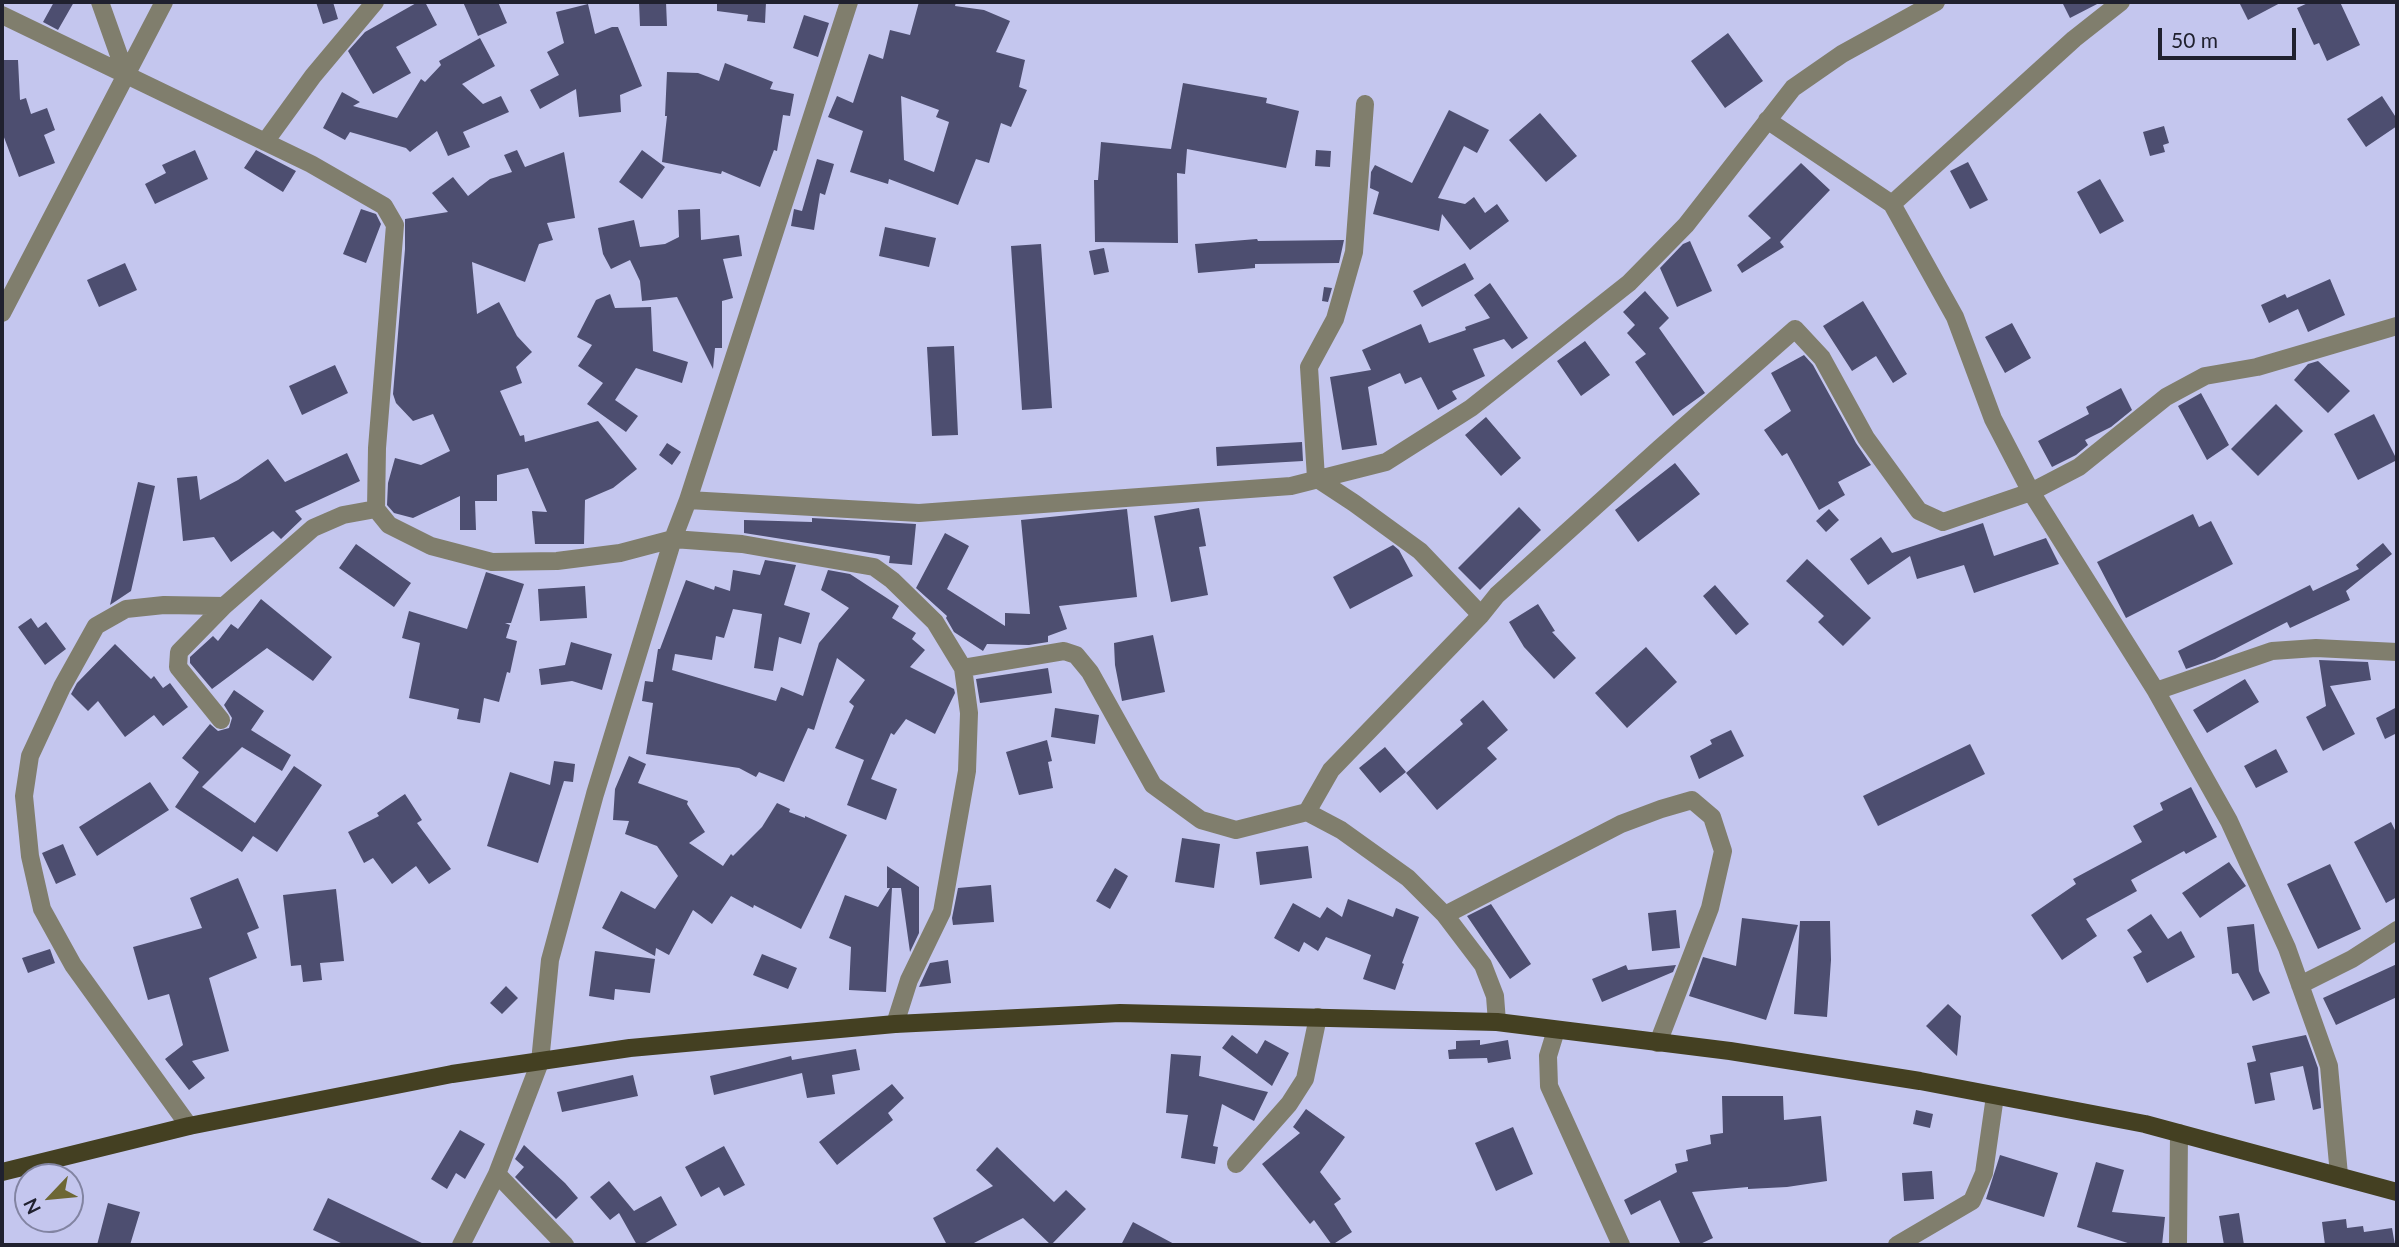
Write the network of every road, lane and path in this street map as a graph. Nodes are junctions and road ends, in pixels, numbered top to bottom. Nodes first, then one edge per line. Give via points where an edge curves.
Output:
1 (100, 2) edge
2 (164, 2) edge
3 (376, 2) edge
4 (849, 2) edge
5 (1936, 2) edge
6 (2121, 2) edge
7 (2, 15) edge
8 (126, 75) junction
9 (1365, 104) dead end
10 (1766, 120) junction
11 (265, 142) junction
12 (1892, 204) junction
13 (2, 313) edge
14 (2397, 326) edge
15 (1316, 478) junction
16 (2031, 492) junction
17 (688, 500) junction
18 (376, 509) junction
19 (673, 540) junction
20 (224, 606) junction
21 (1481, 615) junction
22 (2397, 652) edge
23 (963, 668) junction
24 (2156, 691) junction
25 (221, 720) dead end
26 (1307, 812) junction
27 (1445, 915) junction
28 (2397, 930) edge
29 (2300, 985) junction
30 (1318, 1017) junction
31 (1497, 1022) junction
32 (895, 1024) junction
33 (1556, 1030) junction
34 (1658, 1043) junction
35 (540, 1062) junction
36 (1995, 1096) junction
37 (189, 1126) junction
38 (2179, 1133) junction
39 (1236, 1164) dead end
40 (2, 1172) edge
41 (497, 1174) junction
42 (2339, 1175) junction
43 (2397, 1192) edge
44 (461, 1245) edge
45 (565, 1245) edge
46 (1621, 1245) edge
47 (1897, 1245) edge
48 (2178, 1245) edge

1 - 8 street
2 - 8 street
3 - 11 street
4 - 17 street
5 - 10 street via 1842,54 1793,88
6 - 12 street
7 - 8 street
8 - 11 street
8 - 13 street
9 - 15 street via 1354,252 1335,319 1309,367
10 - 12 street
10 - 15 street via 1686,225 1629,283 1492,392 1386,462
11 - 18 street via 384,206 394,225
12 - 16 street via 1955,317 1993,419
14 - 16 street via 2258,367 2205,376 2166,397 2079,467
15 - 17 street via 1291,486 919,513
15 - 21 street via 1420,551
16 - 21 street via 1942,522 1919,511 1866,438 1822,358 1795,329 1497,595
16 - 24 street
17 - 19 street
18 - 19 street via 390,525 431,546 492,562 557,561
18 - 20 street via 343,515 313,528
19 - 23 street via 742,544 874,567 935,622
19 - 35 street via 550,960
20 - 25 street via 179,652 178,667
20 - 37 street via 126,609 96,626 30,756 23,796 42,909 73,965
21 - 26 street via 1331,770
22 - 24 street via 2272,651
23 - 26 street via 1064,651 1076,655 1153,785 1202,820 1236,830
23 - 32 street via 970,713 967,771 942,912 909,980
24 - 29 street via 2229,821
26 - 27 street via 1341,830 1408,878
27 - 31 street via 1483,965 1495,996
27 - 34 street via 1622,824 1692,800 1712,817 1723,851 1710,908
28 - 29 street via 2353,959
29 - 42 street via 2329,1066
30 - 31 main road
30 - 32 main road via 1120,1013
30 - 39 street via 1305,1079
31 - 33 main road
32 - 35 main road via 630,1048
33 - 34 main road
33 - 46 street via 1548,1056 1549,1086
34 - 36 main road
35 - 37 main road via 452,1074
35 - 41 street
36 - 38 main road
36 - 47 street via 1984,1173 1972,1201
37 - 40 main road
38 - 42 main road
38 - 48 street
41 - 44 street
41 - 45 street
42 - 43 main road

